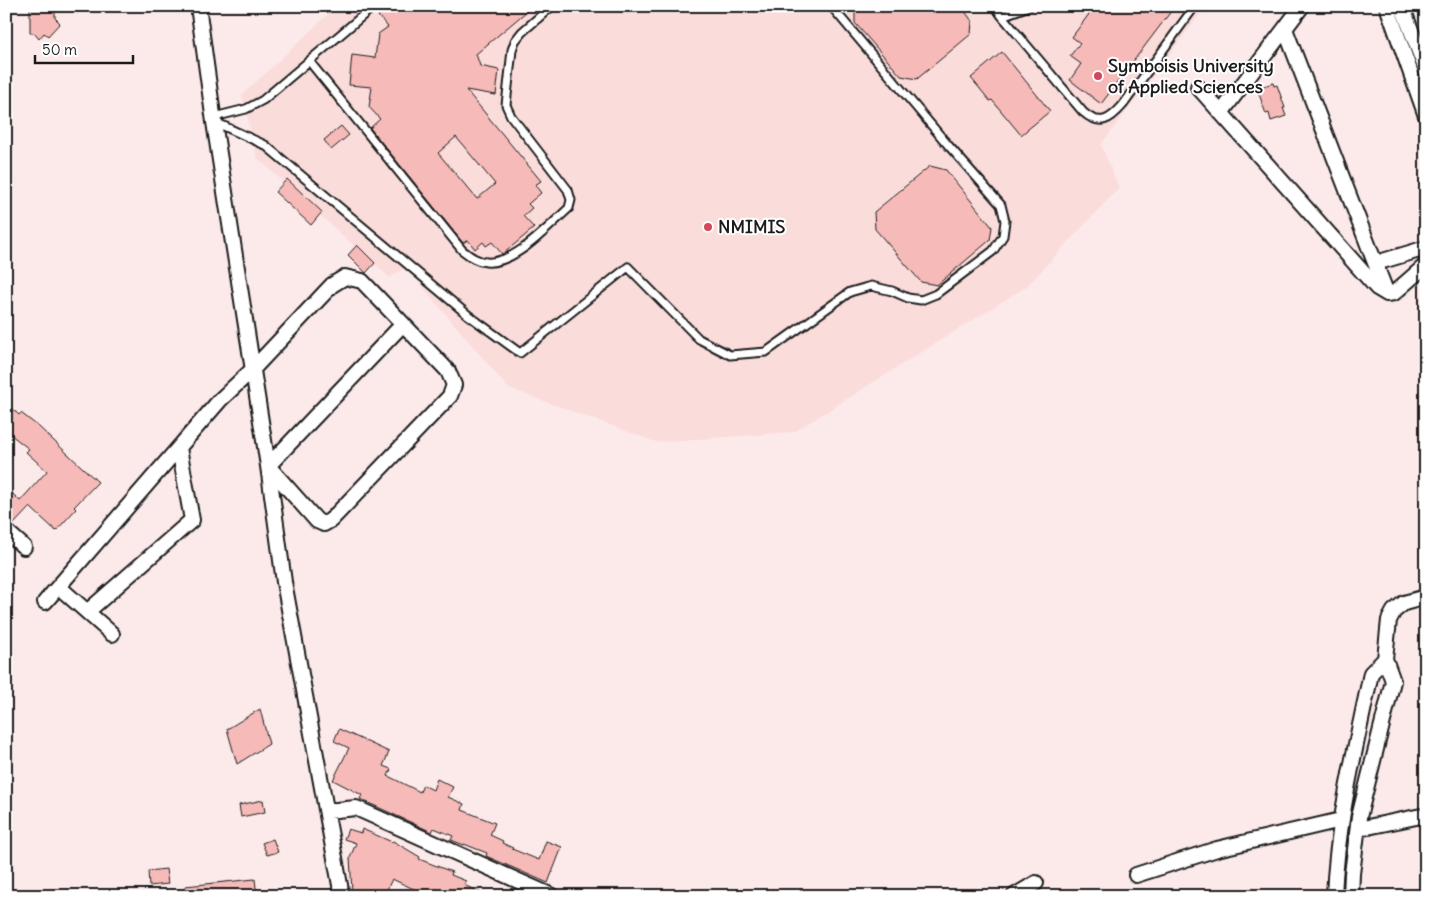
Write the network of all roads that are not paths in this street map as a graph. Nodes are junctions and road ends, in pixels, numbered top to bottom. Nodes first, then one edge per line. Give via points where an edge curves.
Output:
1 (198, 6) edge
2 (374, 6) edge
3 (552, 6) edge
4 (831, 6) edge
5 (995, 6) edge
6 (1028, 6) edge
7 (1195, 6) edge
8 (1302, 6) edge
9 (1387, 6) edge
10 (1402, 6) edge
11 (1002, 16) junction
12 (1285, 29) junction
13 (310, 61) junction
14 (1426, 70) edge
15 (1198, 87) dead end
16 (1421, 87) edge
17 (1221, 113) junction
18 (1426, 116) edge
19 (214, 119) junction
20 (1426, 248) edge
21 (1376, 263) junction
22 (1426, 264) edge
23 (1387, 294) junction
24 (403, 324) junction
25 (252, 370) junction
26 (179, 448) junction
27 (268, 466) junction
28 (6, 531) edge
29 (24, 547) dead end
30 (59, 587) junction
31 (1426, 597) edge
32 (45, 602) dead end
33 (87, 612) junction
34 (112, 634) dead end
35 (1385, 658) junction
36 (327, 811) junction
37 (1426, 815) edge
38 (1341, 820) junction
39 (1358, 829) junction
40 (1136, 875) dead end
41 (1036, 883) dead end
42 (342, 896) edge
43 (552, 896) edge
44 (1014, 896) edge
45 (1334, 896) edge
46 (1351, 896) edge

1 - 19 street
2 - 13 lane
3 - 13 lane via 515,41 506,105 572,200 569,208 522,249 500,261 474,259 462,250
4 - 19 lane via 1001,205 1005,220 1003,236 993,251 936,294 921,300 871,286 850,292 766,352 730,355 699,339 628,267 520,353 468,315 265,146
5 - 11 lane
6 - 11 lane
7 - 11 lane via 1123,105 1113,116 1102,121 1091,119 1083,112
8 - 12 street
9 - 16 street
10 - 14 street
12 - 17 street
12 - 21 street
13 - 19 lane via 254,106
15 - 17 street
16 - 18 street
17 - 23 street via 1377,288
19 - 25 street
20 - 21 street
21 - 23 street
22 - 23 street via 1394,293
24 - 25 street via 362,281 345,277 332,285
24 - 27 street
24 - 27 street via 448,371 454,385 450,396 324,524 317,521
25 - 26 street via 220,400
25 - 27 street
26 - 30 street
26 - 33 street via 192,520
27 - 36 street via 284,582
28 - 29 street
30 - 32 street
30 - 33 street
31 - 35 street via 1404,603 1394,611 1389,620
33 - 34 street
35 - 38 street via 1371,673
35 - 39 street via 1393,681
36 - 42 street
36 - 43 street via 356,808
37 - 39 street
38 - 40 street via 1217,849
38 - 45 street
39 - 46 street
41 - 44 street

